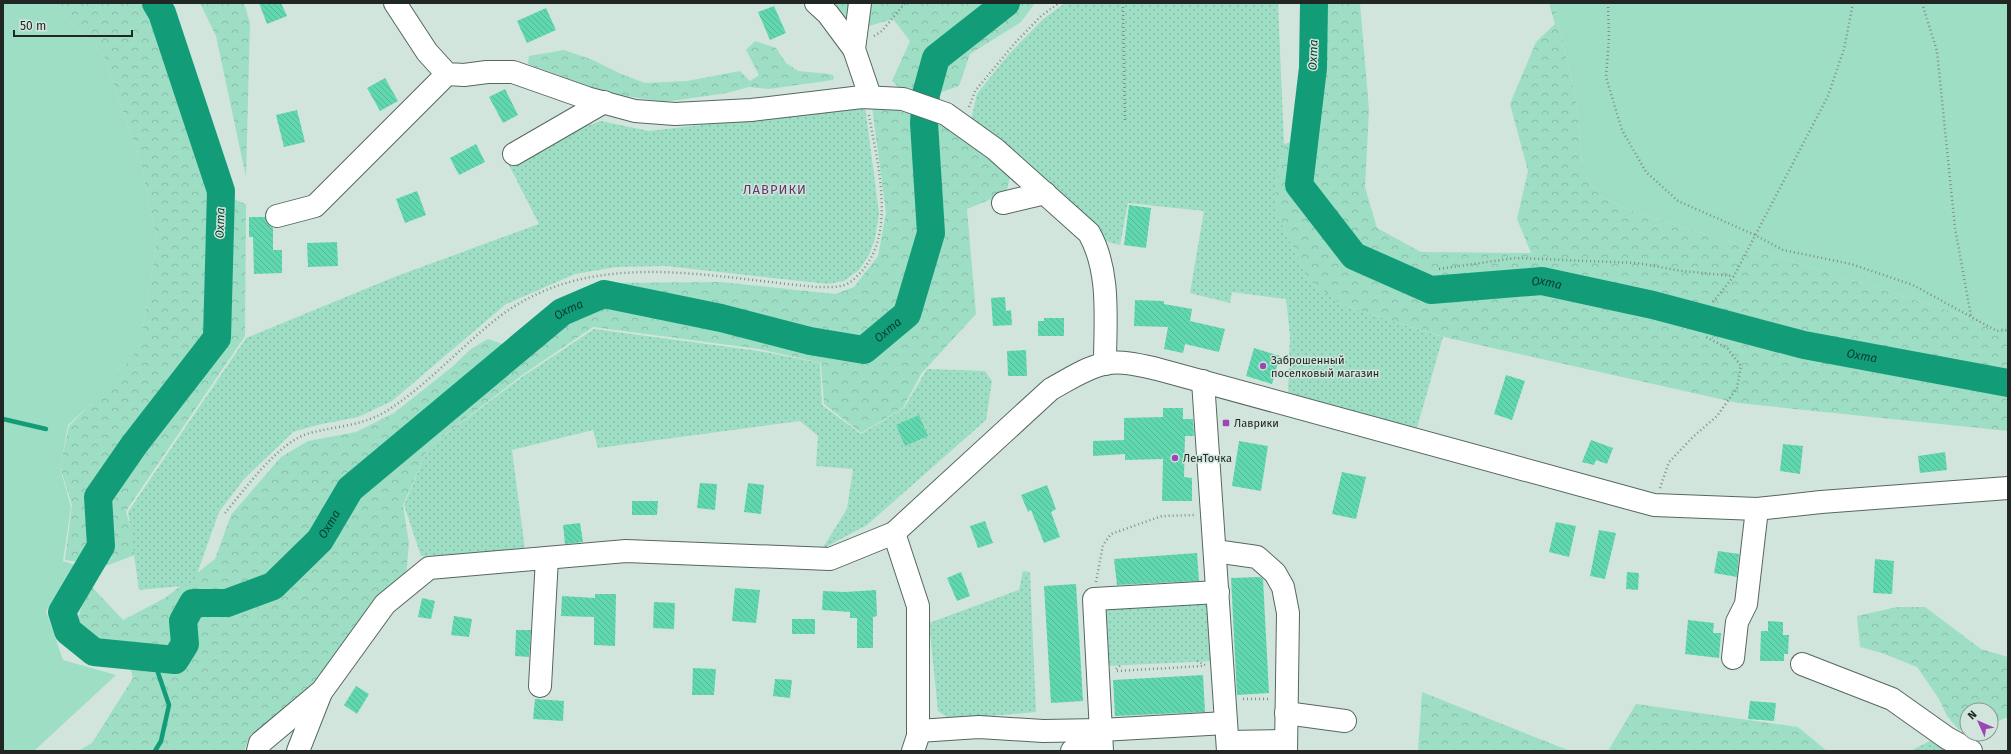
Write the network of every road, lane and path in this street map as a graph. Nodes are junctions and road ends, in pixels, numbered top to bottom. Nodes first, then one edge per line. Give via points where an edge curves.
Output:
1 (395, 3) edge
2 (816, 3) edge
3 (860, 3) edge
4 (905, 3) edge
5 (1059, 3) edge
6 (1123, 3) edge
7 (1608, 3) edge
8 (1853, 3) edge
9 (1922, 3) edge
10 (854, 49) junction
11 (447, 74) junction
12 (868, 96) junction
13 (604, 102) junction
14 (1125, 121) dead end
15 (964, 127) junction
16 (514, 154) dead end
17 (1045, 193) junction
18 (1003, 203) dead end
19 (277, 216) dead end
20 (1755, 235) junction
21 (1439, 269) dead end
22 (1734, 276) junction
23 (1714, 302) dead end
24 (1971, 317) junction
25 (2008, 330) edge
26 (1706, 337) dead end
27 (1105, 364) junction
28 (1203, 381) junction
29 (2008, 488) edge
30 (1654, 505) junction
31 (1757, 509) junction
32 (225, 513) dead end
33 (1213, 522) junction
34 (894, 533) junction
35 (1215, 551) junction
36 (547, 558) junction
37 (1218, 592) junction
38 (1094, 599) junction
39 (1733, 658) dead end
40 (1802, 664) dead end
41 (1206, 666) dead end
42 (1113, 671) dead end
43 (540, 686) dead end
44 (322, 691) junction
45 (1225, 700) junction
46 (1286, 706) junction
47 (1345, 721) dead end
48 (916, 739) edge
49 (1228, 739) edge
50 (1101, 740) edge
51 (1286, 746) edge
52 (258, 751) edge
53 (298, 751) edge
54 (1072, 751) edge
55 (1971, 751) edge

1 - 11 street via 427,52
2 - 10 street via 828,14
3 - 10 street
4 - 10 path via 882,31
5 - 15 path via 1041,16 1015,43 975,91
6 - 14 path
7 - 20 path via 1610,36 1606,77 1622,130 1646,172 1678,201
8 - 20 path via 1844,49 1828,96
9 - 24 path via 1938,51 1955,228
10 - 12 street
11 - 13 street via 513,72
11 - 19 street via 315,206
12 - 13 street via 751,110 675,114 635,111
12 - 15 street via 903,99 946,114
12 - 32 path via 882,213 880,238 866,267 848,283 837,287 817,288 653,271 616,273 582,279 556,288 528,299 500,317 384,412 362,422 297,438 261,470
13 - 16 street
15 - 17 street
17 - 18 street
17 - 27 street via 1089,233 1097,247 1105,286
20 - 22 path
20 - 24 path via 1783,250 1851,264 1913,285
21 - 22 path via 1515,258 1638,263 1682,272
22 - 23 path
24 - 25 path via 1997,331
26 - 30 path via 1728,348 1741,366 1737,388 1717,416 1669,462
27 - 28 street via 1130,363
27 - 34 street via 1051,389
28 - 30 street
28 - 33 street
29 - 31 street
30 - 31 street
31 - 39 street via 1746,604 1736,622
33 - 35 street
33 - 38 path via 1162,516 1111,534 1103,545
34 - 36 street via 830,559 626,551
34 - 48 street via 918,606
35 - 37 street
35 - 46 street via 1257,557 1275,573 1283,587 1288,613
36 - 43 street
36 - 44 street via 429,568 385,604
37 - 38 street
37 - 45 street
38 - 50 street
40 - 55 street via 1892,699 1947,738
41 - 42 path
44 - 52 street via 260,743
44 - 53 street
45 - 46 path
45 - 49 street
46 - 47 street
46 - 51 street
48 - 50 street via 979,728 1043,731
49 - 50 street
49 - 51 street
50 - 54 street

